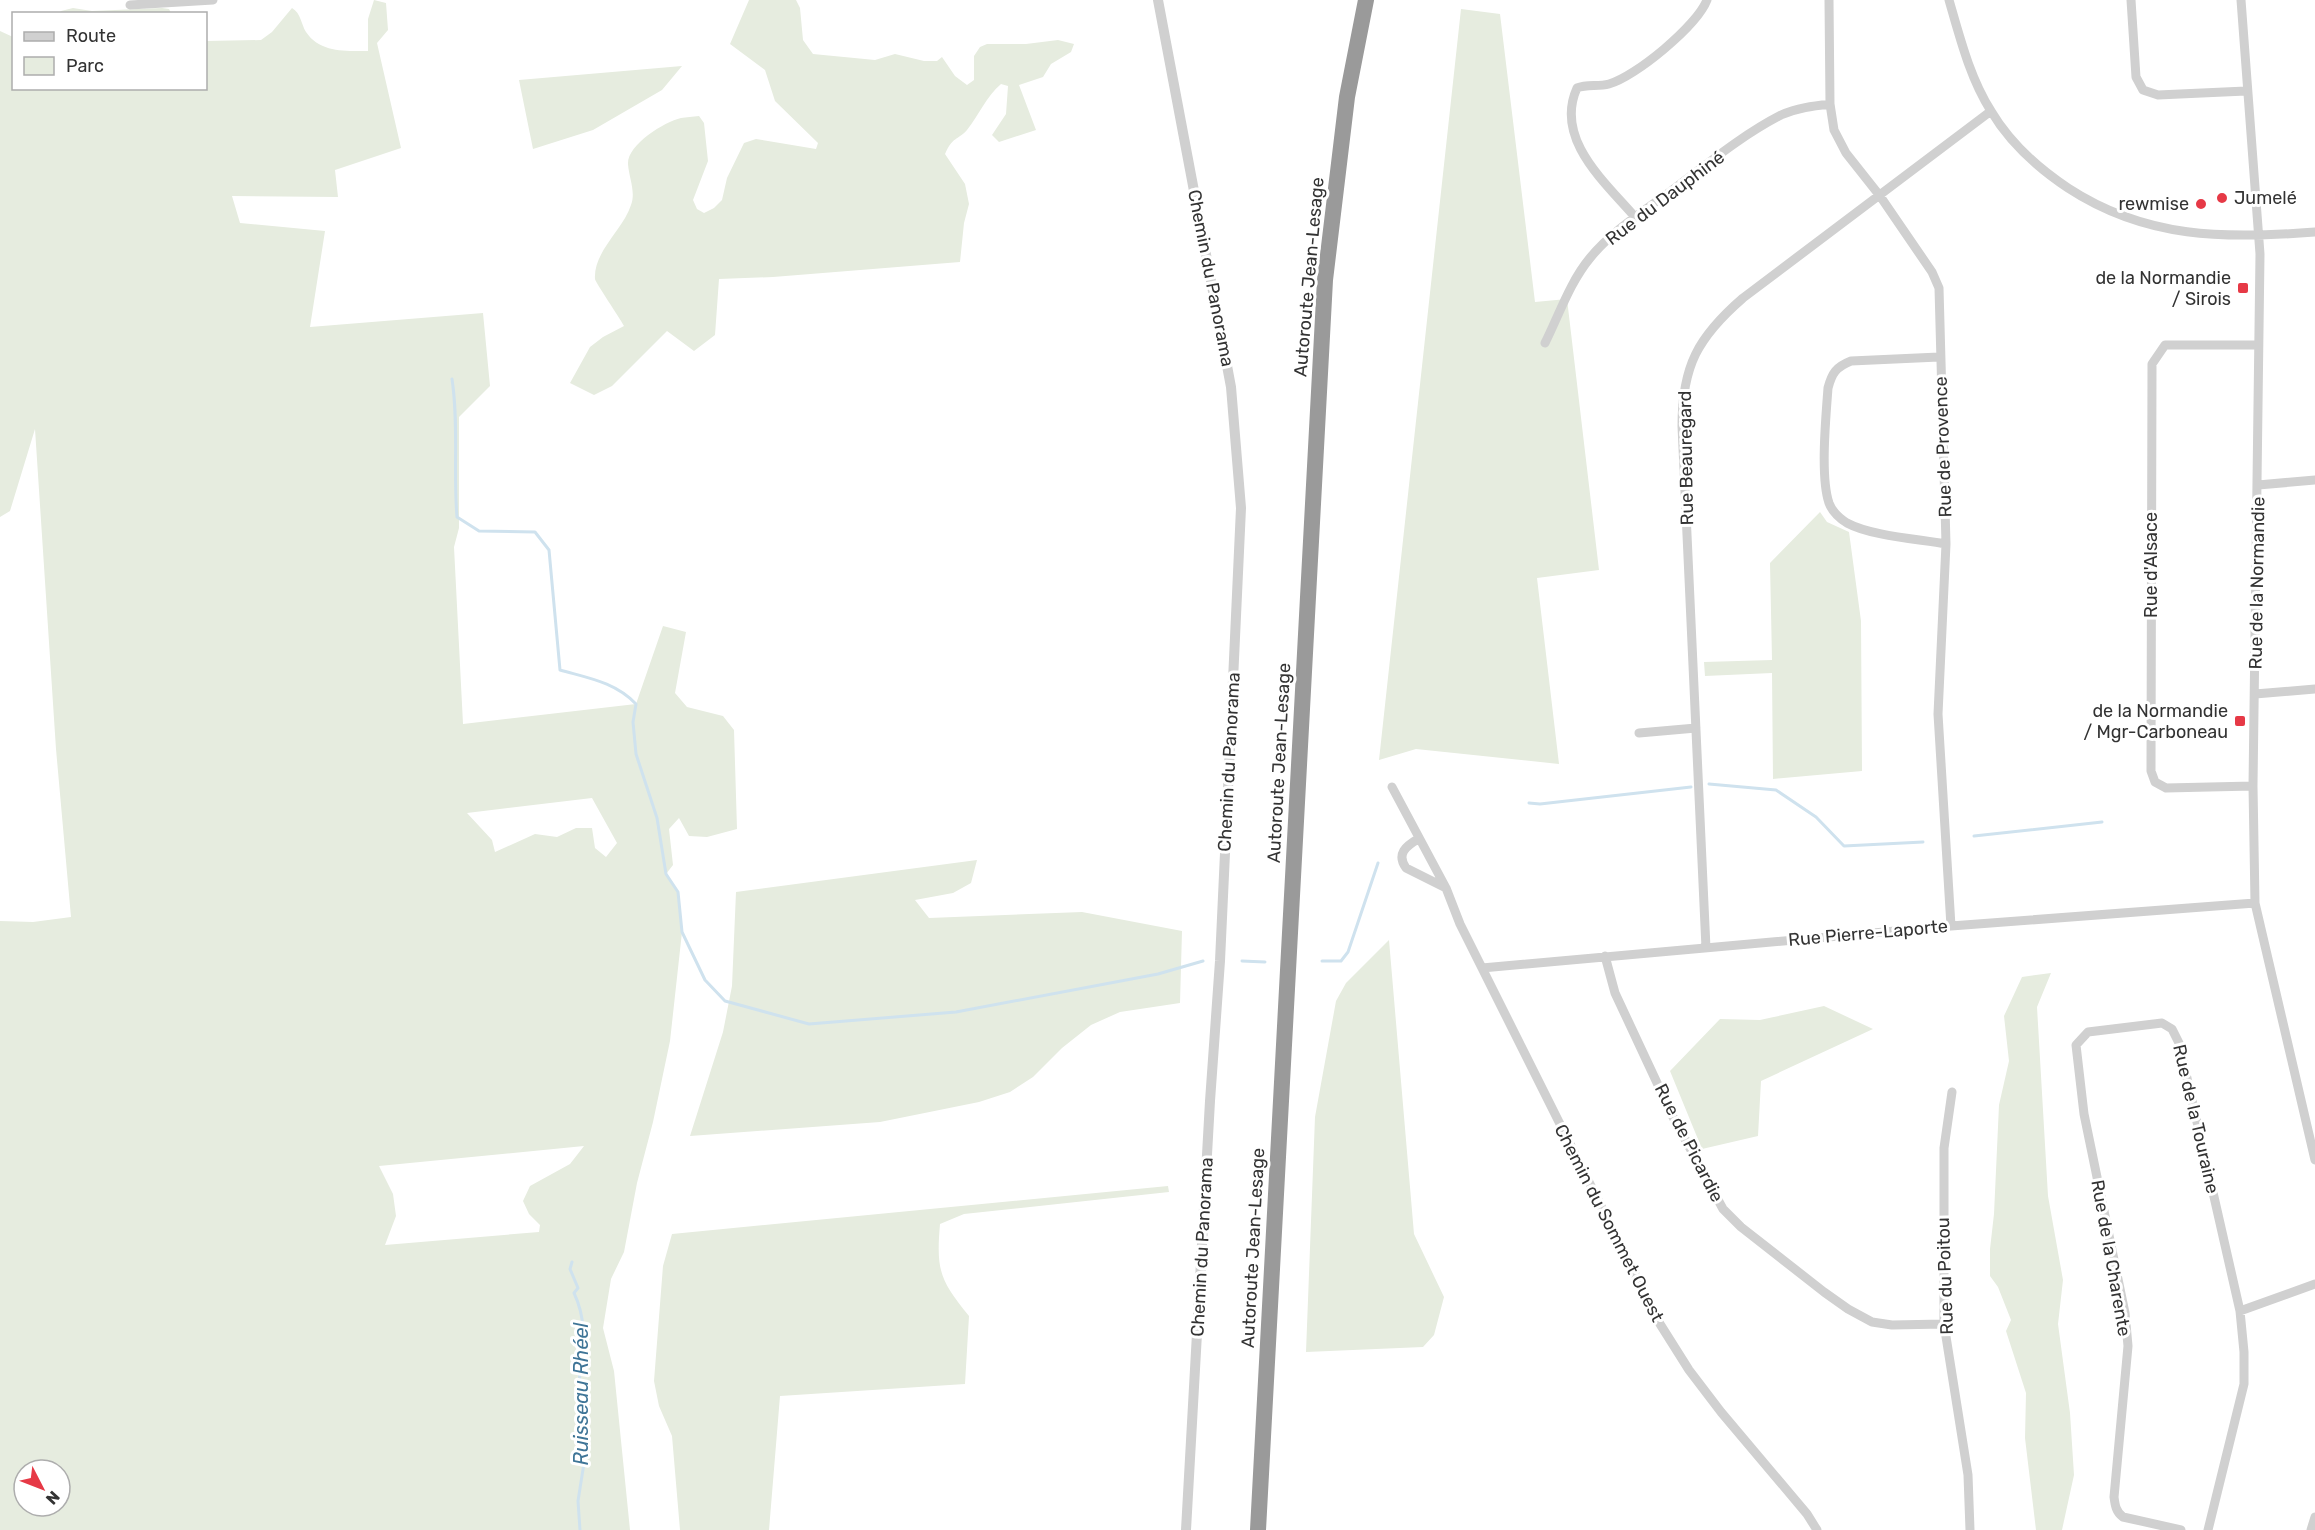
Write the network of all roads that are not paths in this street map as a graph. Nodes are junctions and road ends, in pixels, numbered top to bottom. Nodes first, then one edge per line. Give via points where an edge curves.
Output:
1 (213, 0) edge
2 (1158, 0) edge
3 (1366, 0) edge
4 (1707, 0) edge
5 (1829, 0) edge
6 (1950, 0) edge
7 (2131, 0) edge
8 (2241, 0) edge
9 (130, 5) dead end
10 (2246, 91) junction
11 (1830, 104) junction
12 (1991, 111) junction
13 (1880, 196) junction
14 (1635, 217) junction
15 (2315, 232) edge
16 (2260, 237) junction
17 (1545, 343) dead end
18 (2258, 345) junction
19 (1939, 357) junction
20 (2315, 480) edge
21 (2258, 485) junction
22 (1946, 544) junction
23 (2315, 689) edge
24 (2255, 694) junction
25 (1696, 728) junction
26 (1639, 733) dead end
27 (2253, 786) junction
28 (1392, 787) dead end
29 (1418, 839) junction
30 (1446, 888) junction
31 (2254, 903) junction
32 (1951, 926) junction
33 (1706, 948) junction
34 (1605, 956) junction
35 (1482, 968) junction
36 (2076, 1044) joint
37 (1952, 1092) dead end
38 (2315, 1160) edge
39 (2315, 1284) edge
40 (2240, 1311) junction
41 (1944, 1324) junction
42 (2315, 1517) edge
43 (1186, 1530) edge
44 (1258, 1530) edge
45 (1817, 1530) edge
46 (1970, 1530) edge
47 (2181, 1530) edge
48 (2208, 1530) edge
49 (2312, 1530) edge

1 - 9 street
2 - 43 street, Chemin du Panorama via 1231,387 1241,508 1220,961
3 - 44 highway, Autoroute Jean-Lesage via 1347,97 1325,280
4 - 14 street via 1698,18 1680,37 1611,84 1577,88 1570,107 1582,155
5 - 11 street, Rue de Provence
6 - 12 street via 1965,56
7 - 10 street via 2136,77 2143,90 2158,95
8 - 10 street, Rue de la Normandie
10 - 16 street, Rue de la Normandie
11 - 13 street, Rue de Provence via 1834,130 1846,153
11 - 14 street, Rue du Dauphiné via 1805,106 1759,128
12 - 13 street, Rue Beauregard
12 - 16 street via 2038,168 2103,209 2182,232
13 - 19 street, Rue de Provence via 1939,288
13 - 25 street, Rue Beauregard via 1730,309 1705,337 1691,364 1683,395 1682,426
14 - 17 street, Rue du Dauphiné via 1590,257
15 - 16 street
16 - 18 street, Rue de la Normandie
18 - 21 street, Rue de la Normandie
18 - 27 street, Rue d'Alsace via 2165,345 2152,364 2151,771 2155,782 2166,788
19 - 22 street, Rue de Provence
19 - 22 street via 1851,361 1839,366 1831,375 1828,388 1826,474 1829,503 1835,514 1848,523
20 - 21 street
21 - 24 street, Rue de la Normandie
22 - 32 street, Rue de Provence via 1938,714
23 - 24 street
24 - 27 street, Rue de la Normandie
25 - 26 street
25 - 33 street, Rue Beauregard
27 - 31 street, Rue de la Normandie
28 - 29 street, Chemin du Sommet Ouest
29 - 30 street, Chemin du Sommet Ouest
29 - 30 street via 1405,847 1402,863
30 - 35 street, Chemin du Sommet Ouest
31 - 32 street, Rue Pierre-Laporte
31 - 38 street, Rue de la Normandie
32 - 33 street, Rue Pierre-Laporte
33 - 34 street, Rue Pierre-Laporte
34 - 35 street, Rue Pierre-Laporte
34 - 41 street, Rue de Picardie via 1615,993 1673,1117 1723,1209 1824,1292 1872,1322
35 - 45 street, Chemin du Sommet Ouest via 1660,1324 1720,1412
36 - 40 street, Rue de la Touraine via 2088,1032 2162,1023 2176,1034
36 - 47 street, Rue de la Charente via 2084,1114 2127,1336 2116,1510 2123,1517
37 - 41 street, Rue du Poitou via 1944,1148
39 - 40 street
40 - 48 street, Rue de la Touraine via 2244,1384
41 - 46 street, Rue du Poitou via 1968,1475
42 - 49 street

